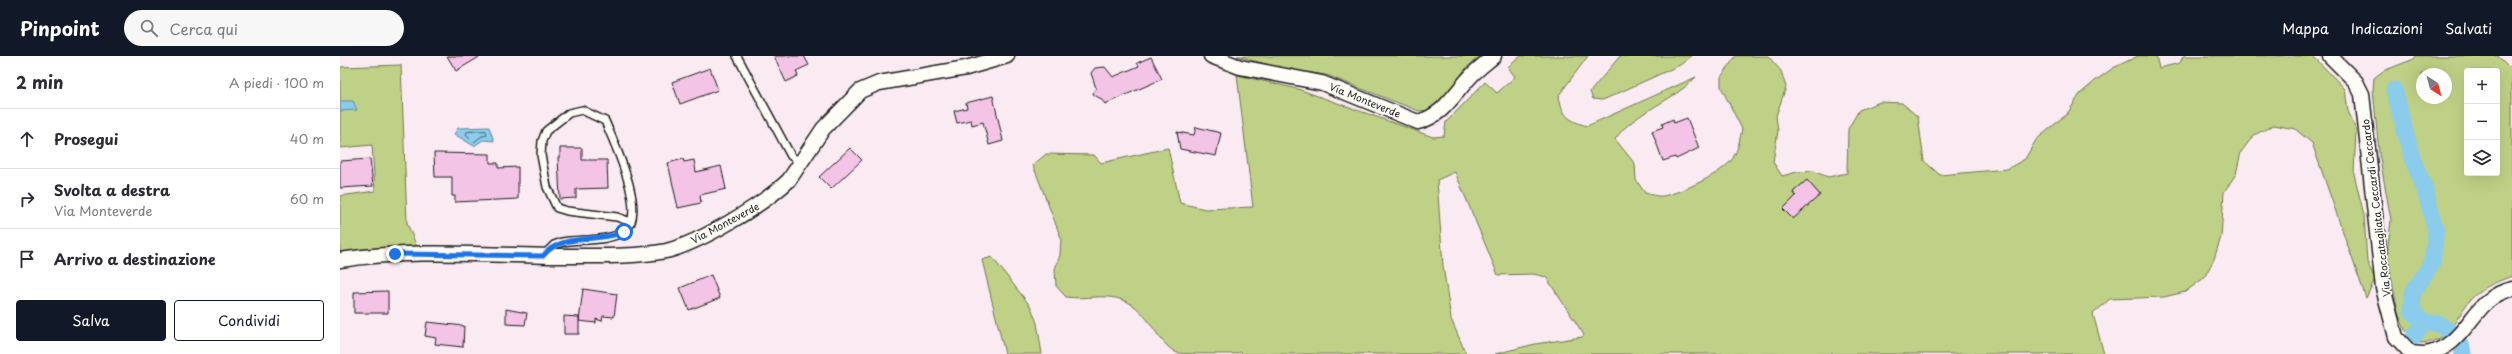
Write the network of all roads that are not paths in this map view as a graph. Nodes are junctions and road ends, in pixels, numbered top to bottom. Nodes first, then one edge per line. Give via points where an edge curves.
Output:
1 (737, 56) edge
2 (1007, 56) edge
3 (1211, 56) edge
4 (1494, 56) edge
5 (2330, 56) edge
6 (801, 164) junction
7 (631, 222) junction
8 (543, 256) junction
9 (340, 260) edge
10 (2512, 289) edge
11 (2422, 354) edge
12 (2425, 354) edge

1 - 6 lane via 791,156
2 - 6 street, Via Monteverde via 966,68 879,83 860,92 823,129
3 - 4 street, Via Monteverde via 1240,67 1322,83 1418,122 1430,119 1444,109 1472,74
5 - 11 street, Via Roccatagliata Ceccardi Ceccardo via 2356,82 2362,94 2383,288 2396,337 2412,353
6 - 8 street, Via Monteverde via 789,180 763,203 686,244 641,255
7 - 7 lane via 617,217 567,211 554,204 547,187 541,155 546,130 555,122 569,113 582,110 605,121 633,198 634,214
7 - 8 lane via 624,232 616,236 562,242 548,249
8 - 9 street, Via Monteverde via 395,254
10 - 12 street via 2497,294 2480,308 2453,342 2439,351

